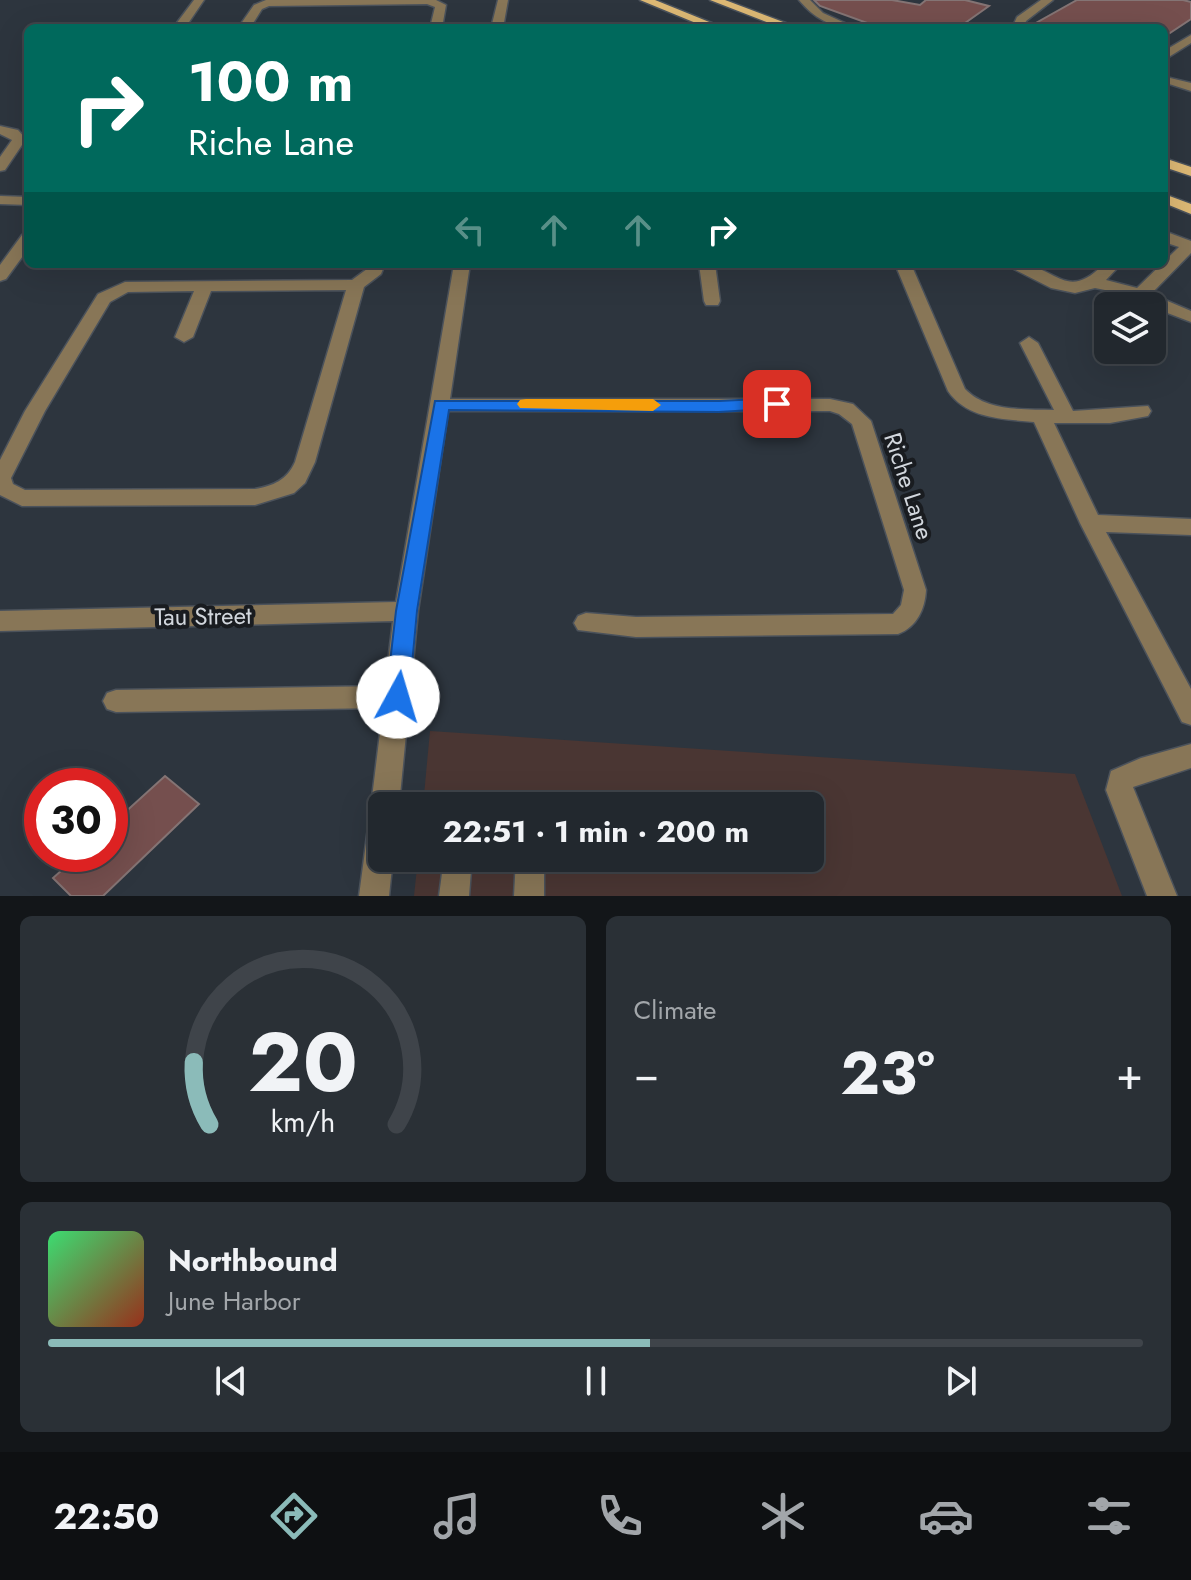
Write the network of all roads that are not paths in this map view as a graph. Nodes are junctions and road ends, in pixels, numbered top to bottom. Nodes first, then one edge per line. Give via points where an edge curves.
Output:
1 (199, 0) edge
2 (503, 0) edge
3 (645, 0) edge
4 (715, 0) edge
5 (804, 0) edge
6 (1048, 0) edge
7 (182, 24) edge
8 (247, 24) edge
9 (437, 24) edge
10 (498, 24) edge
11 (708, 24) edge
12 (782, 24) edge
13 (840, 24) edge
14 (1019, 24) edge
15 (1191, 38) edge
16 (1168, 53) edge
17 (1168, 78) edge
18 (1191, 87) edge
19 (0, 130) edge
20 (1168, 163) edge
21 (0, 167) edge
22 (1191, 172) edge
23 (0, 200) edge
24 (1168, 200) edge
25 (24, 201) edge
26 (1191, 209) edge
27 (1168, 238) edge
28 (24, 243) edge
29 (1190, 246) edge
30 (376, 268) edge
31 (461, 268) edge
32 (708, 268) edge
33 (905, 268) edge
34 (1022, 268) edge
35 (1109, 268) edge
36 (1168, 268) edge
37 (1168, 268) edge
38 (0, 276) edge
39 (1092, 283) junction
40 (356, 285) junction
41 (204, 287) junction
42 (1128, 292) edge
43 (1143, 292) edge
44 (712, 301) dead end
45 (1166, 306) edge
46 (1191, 317) edge
47 (184, 337) dead end
48 (1029, 343) dead end
49 (442, 405) junction
50 (1141, 411) dead end
51 (1040, 414) junction
52 (1066, 415) junction
53 (1091, 523) junction
54 (1191, 527) edge
55 (406, 611) junction
56 (0, 621) edge
57 (586, 623) dead end
58 (398, 697) junction
59 (116, 701) dead end
60 (1191, 714) edge
61 (1191, 756) edge
62 (387, 792) edge
63 (377, 872) edge
64 (457, 872) edge
65 (530, 872) edge
66 (374, 896) edge
67 (454, 896) edge
68 (529, 896) edge
69 (1162, 896) edge

1 - 7 street
2 - 10 street
3 - 11 main road
4 - 12 main road
5 - 13 street via 819,15
6 - 14 street
8 - 9 street via 258,7 279,1 439,3
15 - 16 street
17 - 18 street
19 - 21 street via 19,139
20 - 22 main road
23 - 25 street
24 - 26 main road
27 - 29 street
28 - 38 street
29 - 36 street
30 - 40 street
31 - 49 street
32 - 44 street
33 - 51 street via 957,391 967,402 992,411
34 - 39 street via 1072,287
35 - 39 street
37 - 43 street
39 - 42 street
40 - 41 street
40 - 41 street via 301,474 286,490 255,497 22,498 4,488 1,478 35,411 104,298 125,287
41 - 47 street
45 - 46 street
48 - 52 street
49 - 55 street
49 - 57 street, Riche Lane via 830,405 861,421 915,590 915,602 898,624
50 - 52 street via 1103,418
51 - 52 street
51 - 53 street
53 - 54 street
53 - 60 street
55 - 56 street, Tau Street
55 - 58 street
58 - 59 street
58 - 62 street
61 - 69 street via 1120,780
63 - 66 street
64 - 67 street
65 - 68 street

